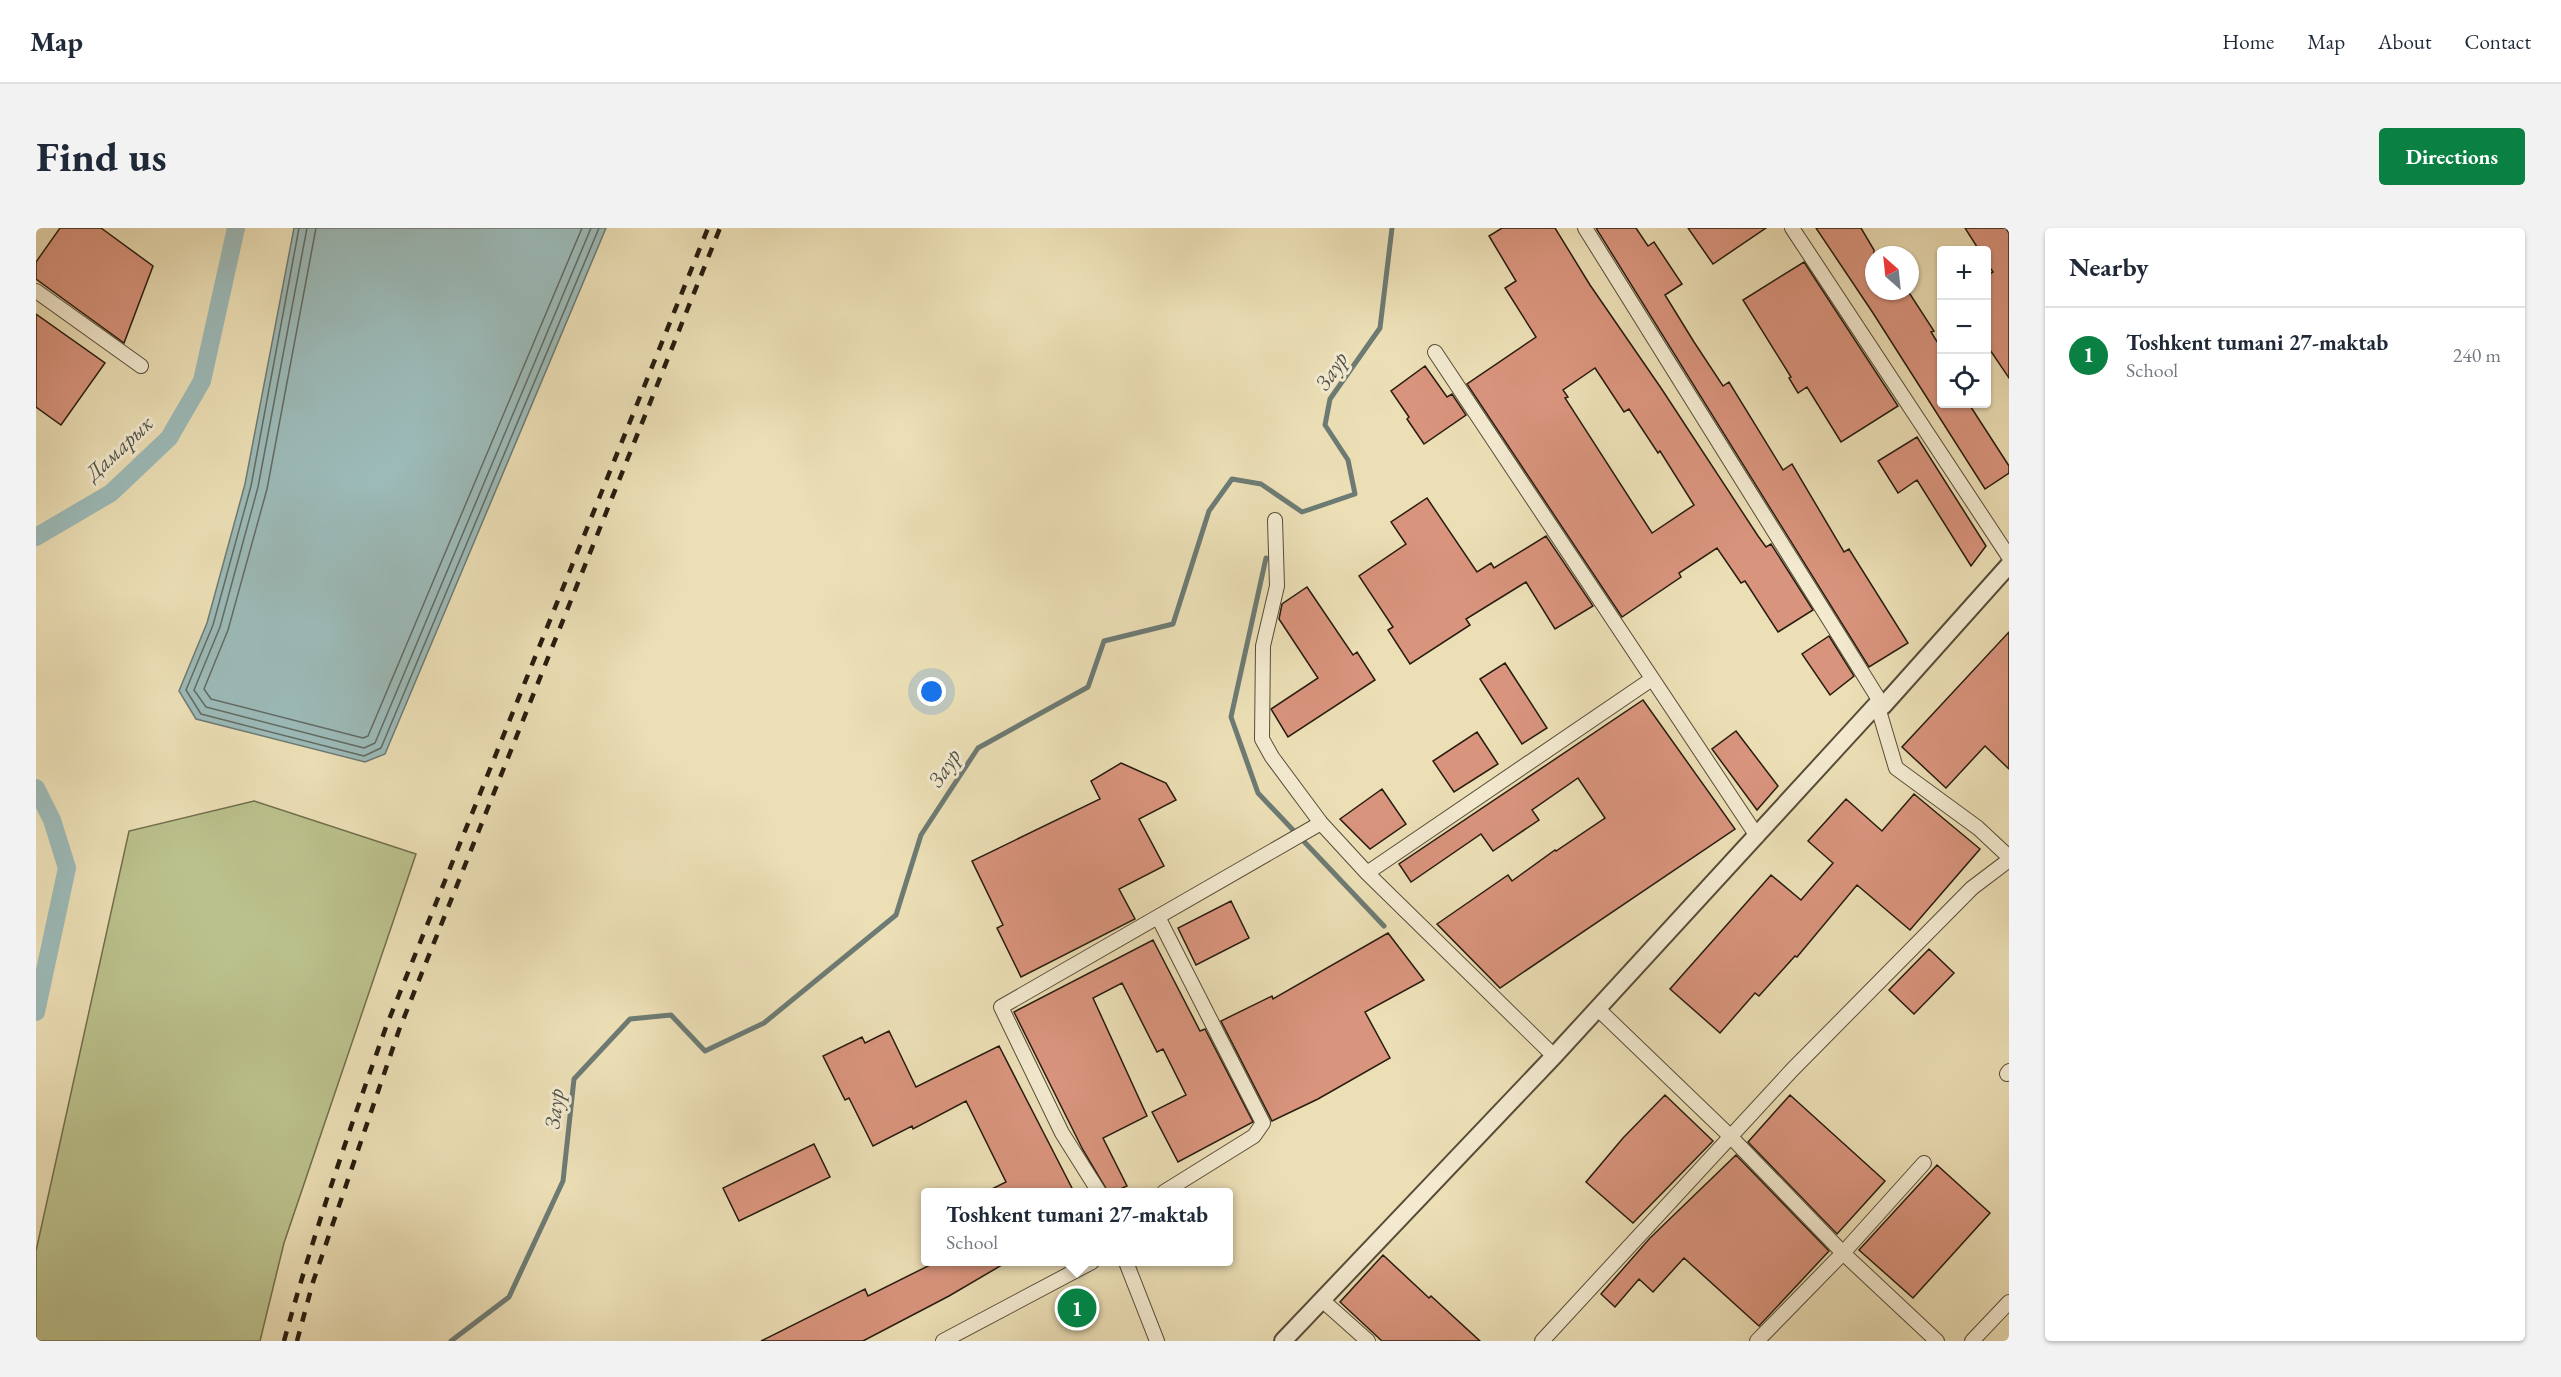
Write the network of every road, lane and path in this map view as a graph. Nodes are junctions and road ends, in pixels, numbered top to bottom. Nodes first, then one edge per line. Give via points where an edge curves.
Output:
1 (1585, 228) edge
2 (1792, 228) edge
3 (36, 291) edge
4 (1435, 352) dead end
5 (141, 366) dead end
6 (1275, 520) dead end
7 (2009, 557) edge
8 (2009, 565) edge
9 (1652, 678) junction
10 (1880, 705) junction
11 (1321, 823) junction
12 (1757, 836) junction
13 (2009, 858) edge
14 (1367, 873) junction
15 (1158, 917) junction
16 (1598, 1009) junction
17 (1554, 1056) junction
18 (1730, 1136) junction
19 (1924, 1163) dead end
20 (1096, 1188) edge
21 (1170, 1188) edge
22 (1843, 1253) junction
23 (1084, 1266) edge
24 (1128, 1266) edge
25 (1322, 1300) junction
26 (2009, 1302) edge
27 (943, 1341) edge
28 (1157, 1341) edge
29 (1283, 1341) edge
30 (1368, 1341) edge
31 (1542, 1341) edge
32 (1756, 1341) edge
33 (1937, 1341) edge
34 (1972, 1341) edge

1 - 10 street
2 - 7 street
3 - 5 street
4 - 9 street
6 - 11 street via 1276,585 1263,646 1262,739
8 - 10 street
9 - 12 street
9 - 14 street
10 - 12 street
10 - 13 street via 1896,768 1978,828
11 - 14 street
11 - 15 street
12 - 16 street
13 - 18 street via 1972,888
14 - 17 street
15 - 20 street via 1001,1008 1062,1133
15 - 21 street via 1263,1123 1254,1136
16 - 17 street
16 - 18 street
17 - 25 street
18 - 22 street
18 - 31 street
19 - 22 street
22 - 32 street
22 - 33 street
23 - 27 street
24 - 28 street
25 - 29 street
25 - 30 street
26 - 34 street

